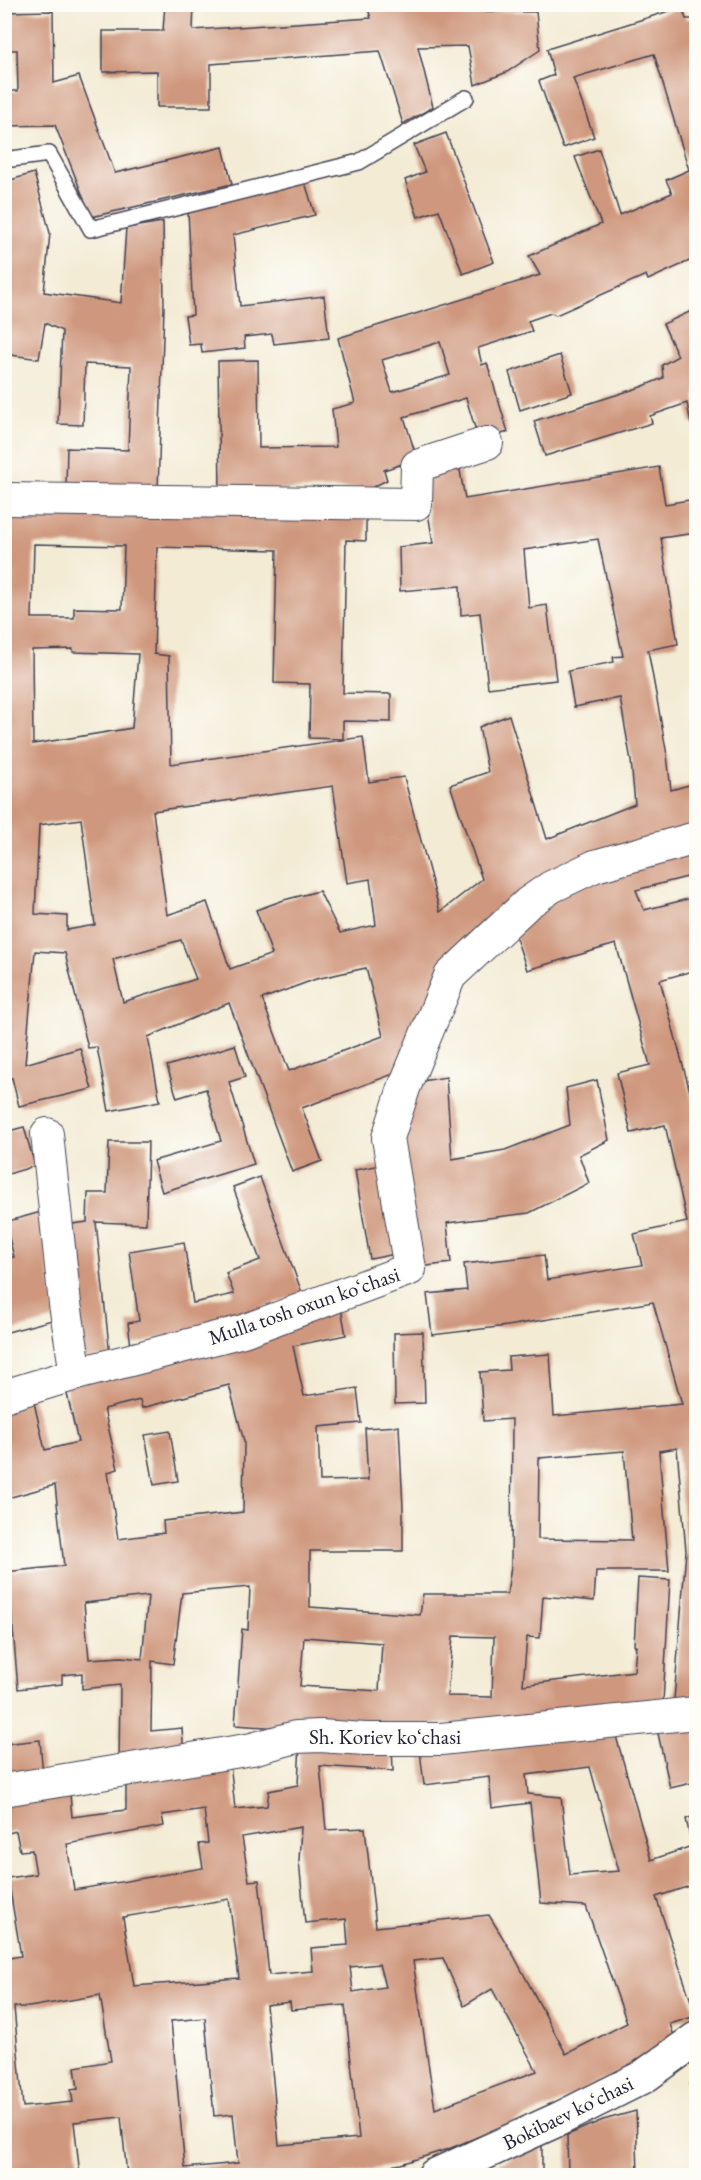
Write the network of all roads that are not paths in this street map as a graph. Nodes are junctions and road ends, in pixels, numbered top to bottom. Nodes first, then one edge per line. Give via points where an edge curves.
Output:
1 (466, 98) dead end
2 (4, 160) edge
3 (487, 443) dead end
4 (4, 499) edge
5 (696, 838) edge
6 (47, 1134) dead end
7 (76, 1374) junction
8 (4, 1396) edge
9 (696, 1713) edge
10 (4, 1790) edge
11 (696, 2039) edge
12 (434, 2175) edge

1 - 2 lane via 359,162 91,229 49,154
3 - 4 street via 417,466 416,504
5 - 7 street, Mulla tosh oxun koʻchasi via 595,866 551,887 528,903 450,976 387,1138 410,1269 243,1331
6 - 7 street
7 - 8 street, Mulla tosh oxun koʻchasi
9 - 10 street, Sh. Koriev koʻchasi via 441,1739 296,1737 252,1749
11 - 12 street, Bokibaev koʻchasi via 643,2077

